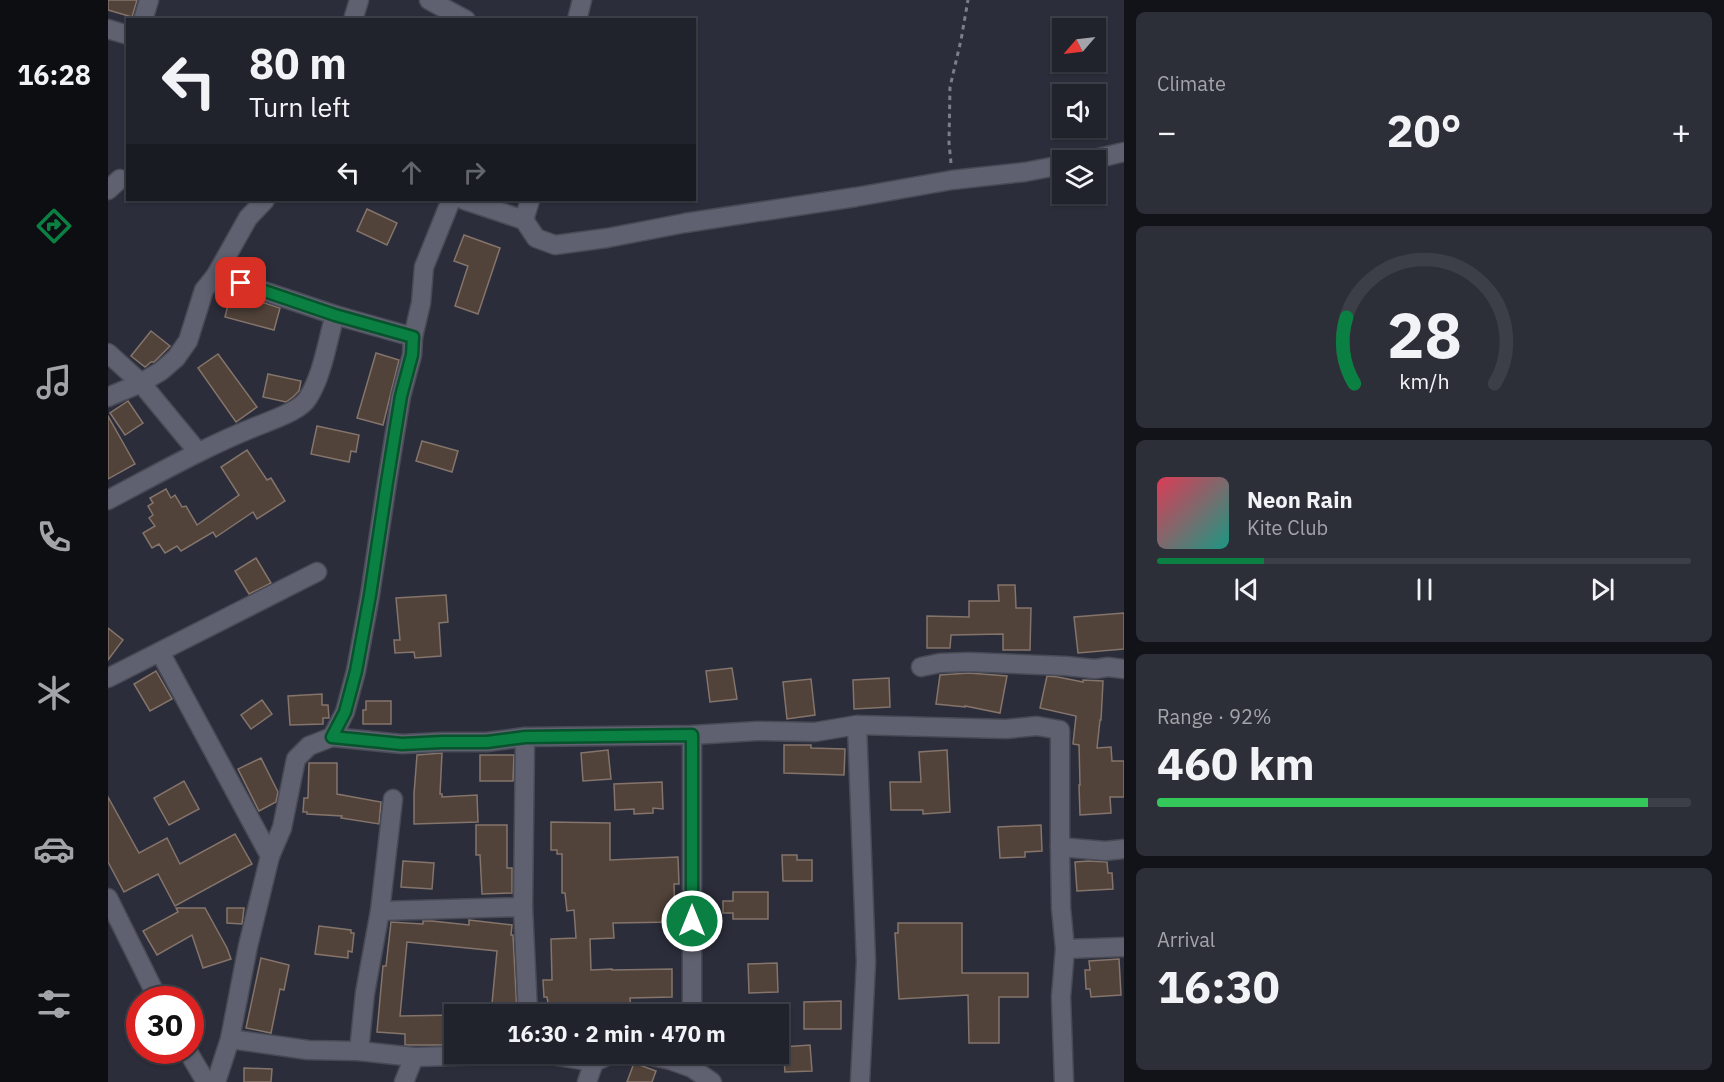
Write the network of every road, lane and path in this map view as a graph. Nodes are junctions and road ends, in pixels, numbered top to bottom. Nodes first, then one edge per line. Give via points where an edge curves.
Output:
1 (149, 0) edge
2 (359, 0) edge
3 (429, 0) edge
4 (582, 0) edge
5 (968, 0) edge
6 (144, 18) edge
7 (354, 18) edge
8 (462, 18) edge
9 (578, 18) edge
10 (108, 29) edge
11 (126, 34) edge
12 (1124, 152) edge
13 (1106, 156) edge
14 (1052, 167) edge
15 (952, 180) junction
16 (264, 201) edge
17 (451, 201) edge
18 (467, 201) edge
19 (530, 201) edge
20 (524, 220) junction
21 (216, 275) junction
22 (335, 315) junction
23 (413, 337) junction
24 (108, 353) edge
25 (141, 383) junction
26 (108, 397) edge
27 (198, 452) junction
28 (108, 500) edge
29 (317, 572) dead end
30 (160, 652) junction
31 (921, 667) dead end
32 (1124, 669) edge
33 (108, 678) edge
34 (857, 725) junction
35 (692, 735) junction
36 (332, 737) junction
37 (525, 737) junction
38 (393, 799) dead end
39 (1060, 847) junction
40 (1124, 849) edge
41 (270, 856) junction
42 (108, 898) edge
43 (523, 907) junction
44 (380, 911) junction
45 (1124, 947) edge
46 (1065, 949) junction
47 (152, 986) edge
48 (528, 1004) edge
49 (692, 1004) edge
50 (230, 1040) junction
51 (359, 1051) junction
52 (444, 1056) edge
53 (414, 1057) junction
54 (195, 1064) edge
55 (593, 1064) edge
56 (695, 1064) edge
57 (206, 1082) edge
58 (216, 1082) edge
59 (404, 1082) edge
60 (587, 1082) edge
61 (712, 1082) edge
62 (860, 1082) edge
63 (1064, 1082) edge

1 - 6 street
2 - 7 street
3 - 8 street
4 - 9 street
5 - 15 path via 950,87
10 - 11 street
12 - 13 street
14 - 15 street
15 - 20 street via 555,245 536,238
16 - 21 street via 248,218
17 - 23 street via 424,267
18 - 20 street
19 - 20 street
21 - 22 street
21 - 25 street via 204,290 188,341 176,358
22 - 23 street
22 - 27 street via 319,374 307,400 285,415
23 - 36 street via 356,671 345,712
24 - 25 street
25 - 26 street
25 - 27 street
27 - 28 street
29 - 30 street
30 - 33 street
30 - 41 street
31 - 32 street via 969,662
34 - 35 street via 815,732
34 - 39 street via 1006,729 1037,726 1060,730
34 - 62 street via 867,962
35 - 37 street
35 - 49 street
36 - 37 street via 402,744
36 - 41 street via 309,746 296,759 282,828
37 - 43 street
38 - 44 street
39 - 40 street
39 - 46 street
41 - 50 street
42 - 47 street
43 - 44 street
43 - 48 street
44 - 51 street
45 - 46 street
46 - 63 street via 1061,998
50 - 51 street via 308,1050
50 - 58 street
51 - 53 street
52 - 53 street
53 - 59 street
54 - 57 street
55 - 60 street
56 - 61 street

